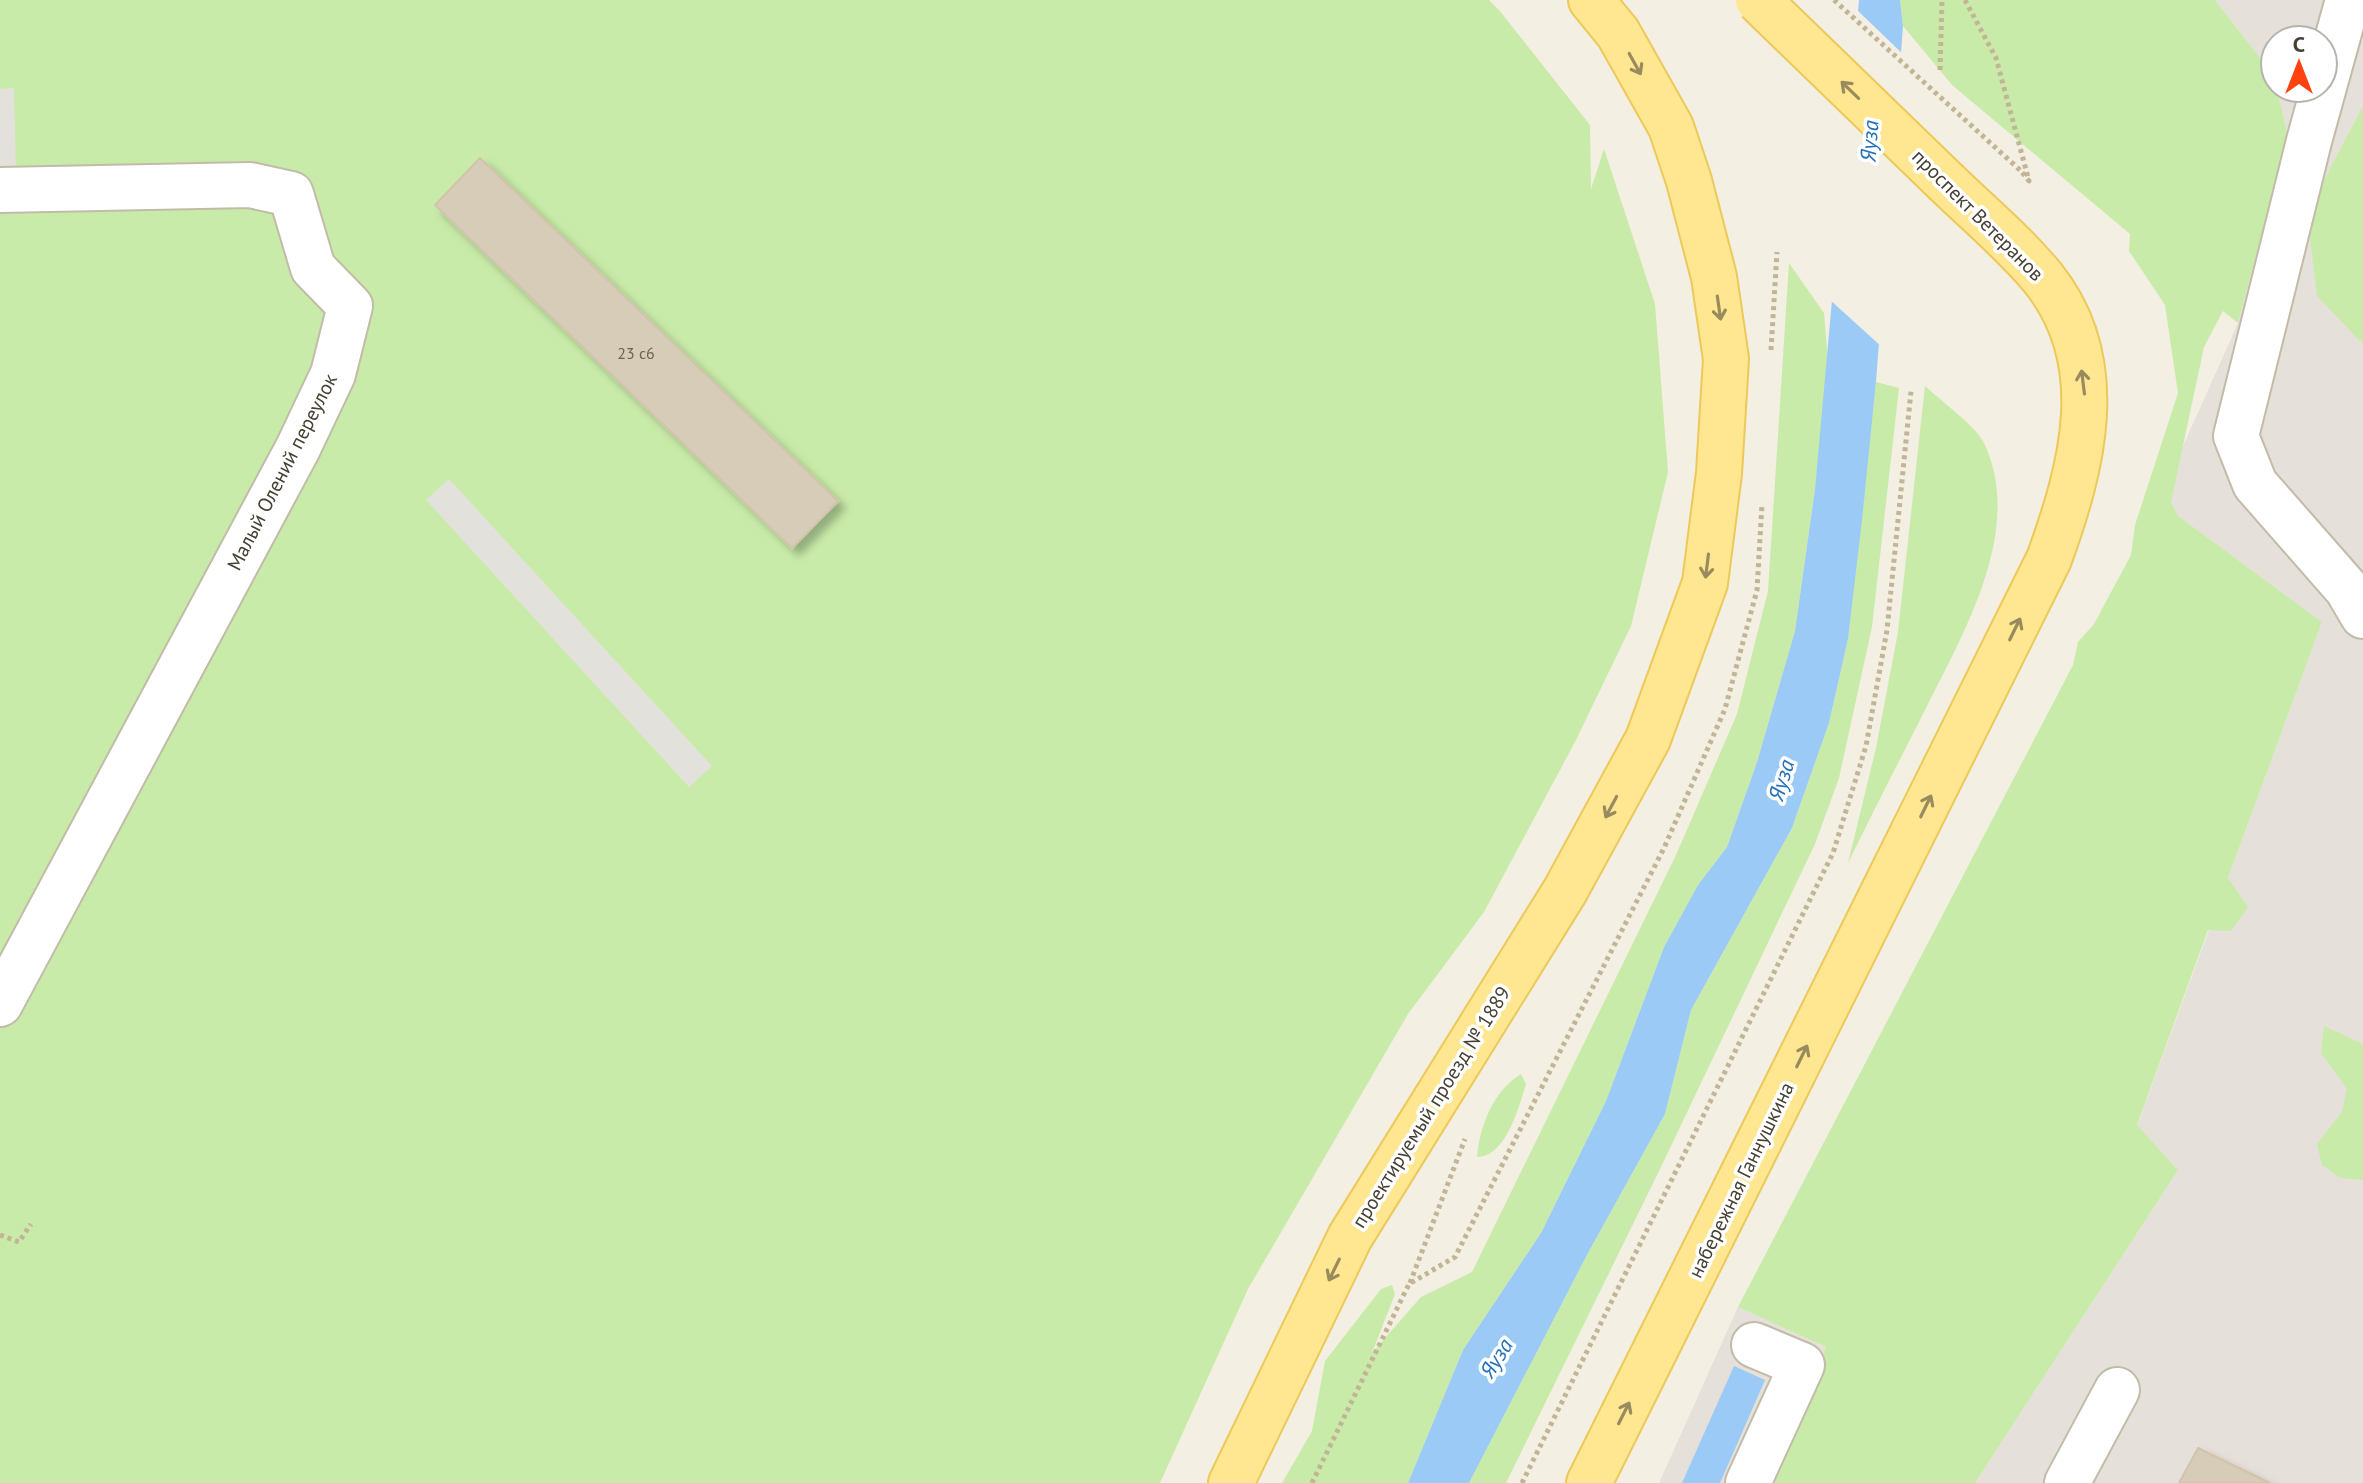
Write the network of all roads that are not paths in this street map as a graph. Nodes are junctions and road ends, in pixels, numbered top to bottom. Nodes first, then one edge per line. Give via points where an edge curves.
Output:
1 (1591, 0) edge
2 (1758, 0) edge
3 (2348, 0) edge
4 (0, 190) edge
5 (2363, 616) edge
6 (1891, 876) joint
7 (0, 1004) edge
8 (1754, 1345) dead end
9 (2117, 1390) dead end
10 (1231, 1483) edge
11 (1589, 1483) edge
12 (1748, 1483) edge
13 (2067, 1483) edge

1 -> 10 main road, проектируемый проезд № 1889 via 1618,33 1671,127 1714,277 1726,359 1705,583 1648,739 1565,891 1350,1237
6 -> 2 main road, проспект Ветеранов, bridge via 2049,559 2078,470 2085,395 2076,344 2051,291 2016,249
3 - 5 lane via 2236,436 2255,484 2347,589
4 - 7 lane, Малый Олений переулок via 250,185 291,194 313,268 350,306 333,374 298,448
11 -> 6 main road, набережная Ганнушкина
8 - 12 lane via 1802,1365
9 - 13 lane

